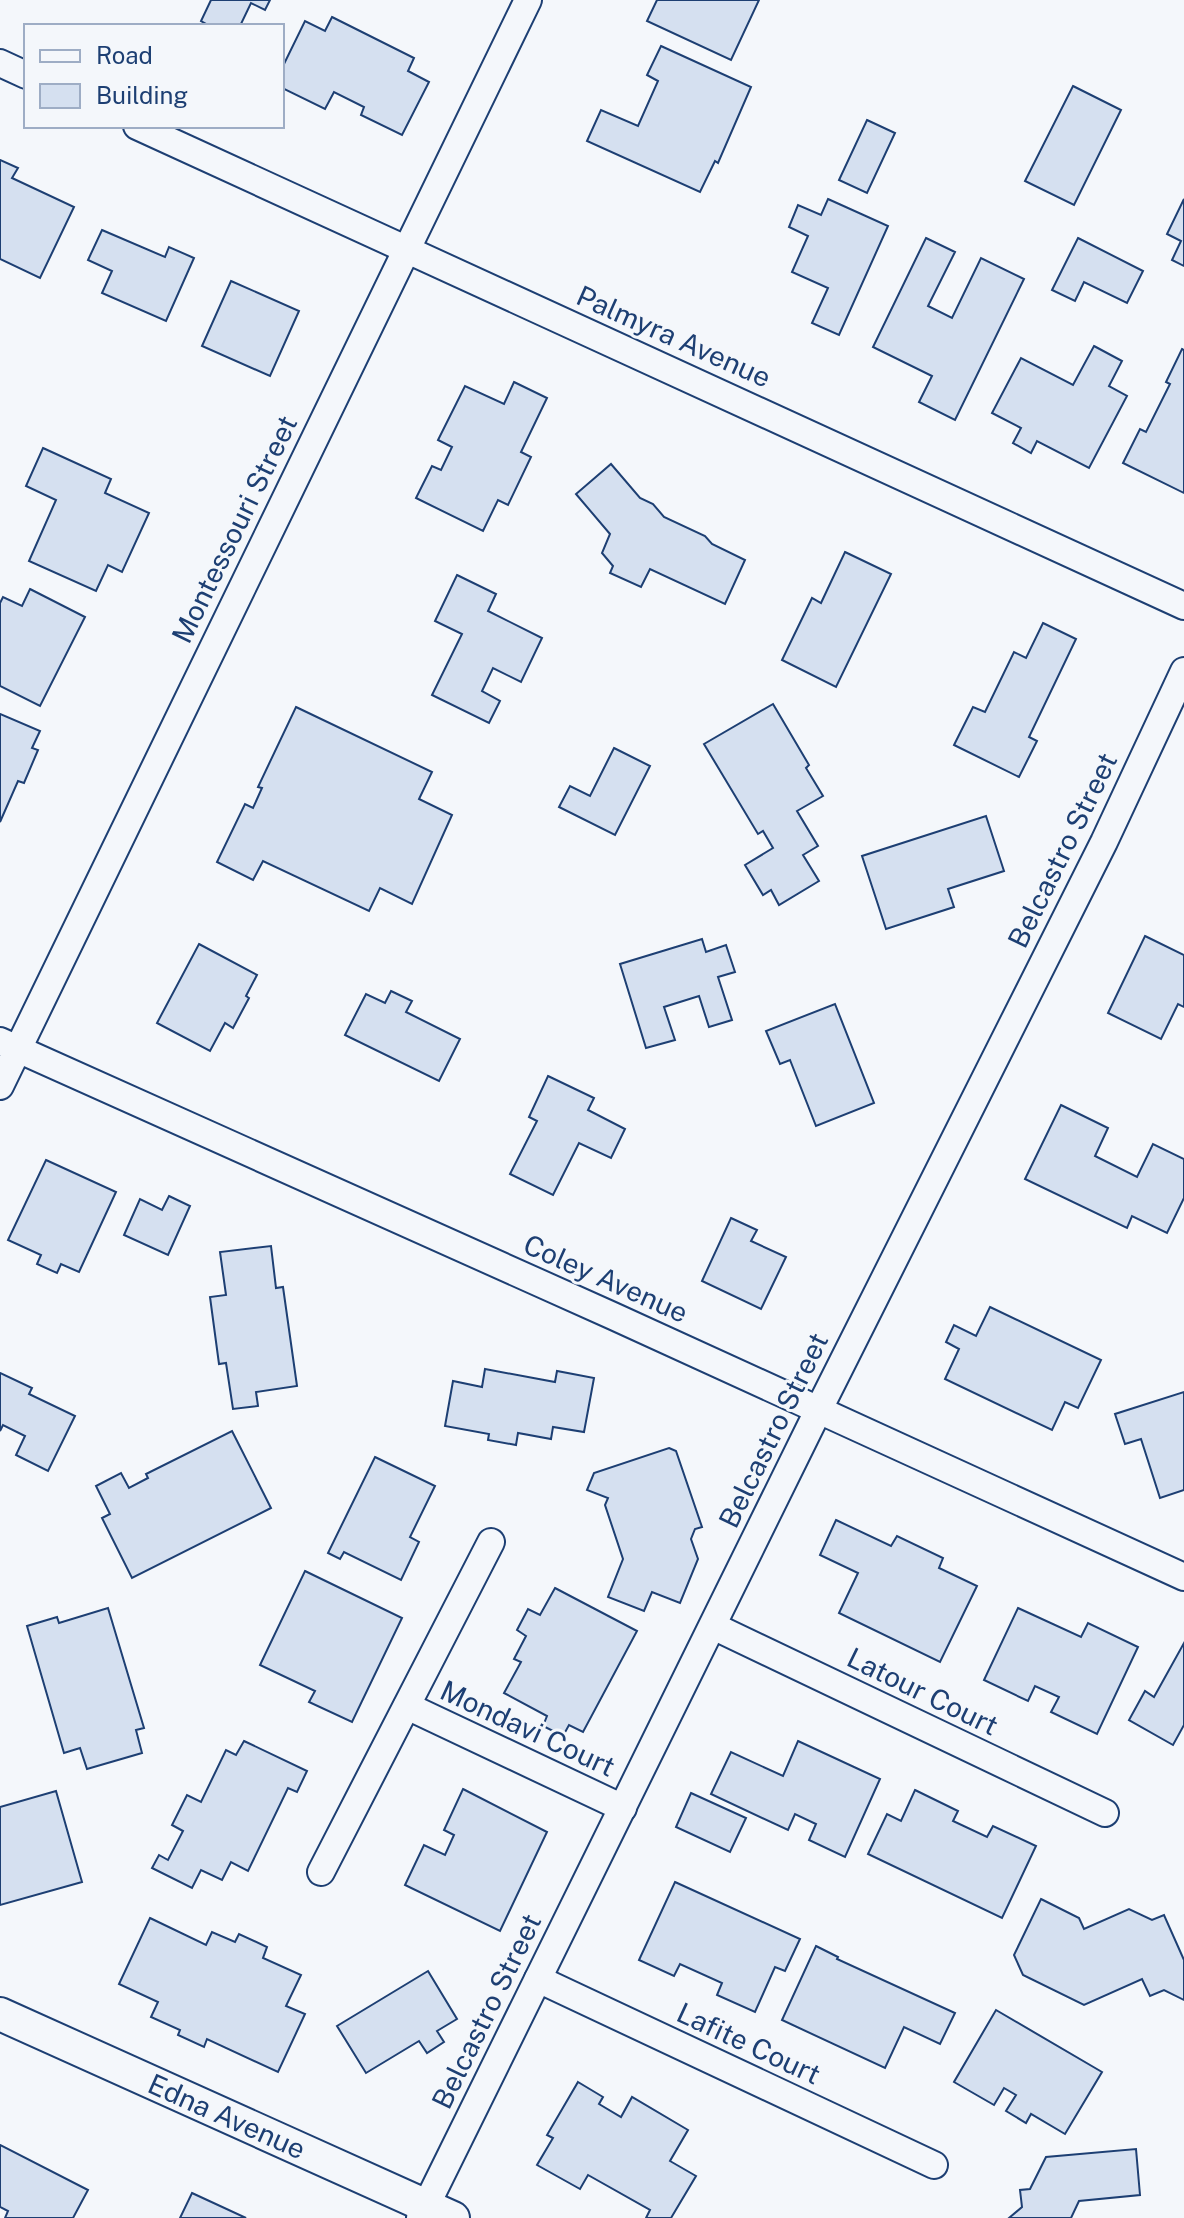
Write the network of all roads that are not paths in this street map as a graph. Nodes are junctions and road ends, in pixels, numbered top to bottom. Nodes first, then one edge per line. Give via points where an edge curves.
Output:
1 (528, 0) edge
2 (0, 63) edge
3 (24, 74) edge
4 (141, 128) edge
5 (405, 249) junction
6 (1184, 606) edge
7 (1184, 671) edge
8 (9, 1045) edge
9 (0, 1086) edge
10 (819, 1409) junction
11 (491, 1542) dead end
12 (1184, 1577) edge
13 (713, 1626) junction
14 (407, 1706) junction
15 (623, 1808) junction
16 (1105, 1813) dead end
17 (321, 1872) dead end
18 (538, 1979) junction
19 (0, 2014) edge
20 (934, 2165) dead end
21 (433, 2214) edge

1 - 5 street, Montessouri Street
2 - 3 street
4 - 5 street, Palmyra Avenue
5 - 6 street, Palmyra Avenue
5 - 8 street, Montessouri Street
7 - 10 street, Belcastro Street via 1104,842
8 - 9 street, Montessouri Street
8 - 10 street, Coley Avenue
10 - 12 street, Coley Avenue
10 - 13 street, Belcastro Street
11 - 14 street, Mondavi Court
13 - 15 street, Belcastro Street
13 - 16 street, Latour Court
14 - 15 street, Mondavi Court
14 - 17 street, Mondavi Court
15 - 18 street, Belcastro Street
18 - 20 street, Lafite Court
18 - 21 street, Belcastro Street
19 - 21 street, Edna Avenue

